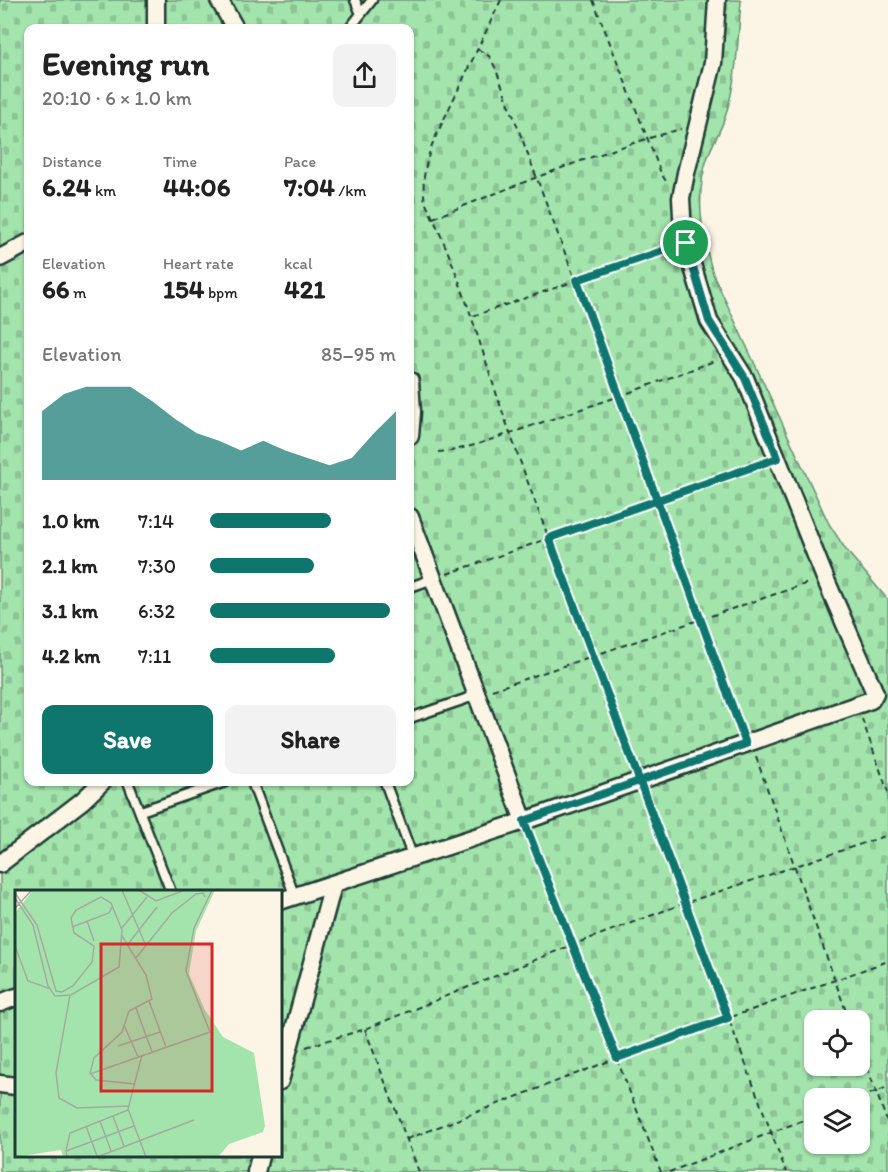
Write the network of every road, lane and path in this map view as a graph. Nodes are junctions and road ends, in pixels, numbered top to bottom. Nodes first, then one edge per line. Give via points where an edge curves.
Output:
1 (156, 0) edge
2 (219, 0) edge
3 (355, 0) edge
4 (372, 0) edge
5 (501, 0) edge
6 (593, 0) edge
7 (717, 0) edge
8 (361, 15) junction
9 (156, 24) edge
10 (233, 24) edge
11 (353, 24) edge
12 (478, 49) junction
13 (698, 124) junction
14 (647, 138) junction
15 (538, 176) junction
16 (681, 198) junction
17 (433, 218) junction
18 (686, 243) junction
19 (24, 245) edge
20 (0, 258) edge
21 (577, 280) junction
22 (472, 316) junction
23 (731, 354) junction
24 (620, 396) junction
25 (510, 434) junction
26 (438, 452) dead end
27 (778, 458) junction
28 (658, 500) junction
29 (414, 527) edge
30 (549, 538) junction
31 (825, 578) junction
32 (433, 579) junction
33 (414, 586) edge
34 (701, 618) junction
35 (594, 655) junction
36 (477, 695) junction
37 (858, 705) junction
38 (414, 717) edge
39 (749, 743) junction
40 (640, 781) junction
41 (98, 786) edge
42 (130, 786) edge
43 (213, 786) edge
44 (253, 786) edge
45 (386, 786) edge
46 (888, 792) edge
47 (141, 811) junction
48 (524, 821) junction
49 (888, 835) edge
50 (413, 858) junction
51 (0, 864) edge
52 (794, 866) junction
53 (333, 885) junction
54 (171, 890) edge
55 (288, 899) edge
56 (685, 903) junction
57 (572, 945) junction
58 (888, 961) edge
59 (834, 980) junction
60 (15, 997) edge
61 (0, 1003) edge
62 (845, 1010) edge
63 (728, 1018) junction
64 (365, 1029) junction
65 (288, 1051) junction
66 (617, 1058) junction
67 (282, 1073) edge
68 (870, 1076) edge
69 (0, 1084) edge
70 (15, 1086) edge
71 (888, 1087) edge
72 (876, 1092) junction
73 (870, 1094) edge
74 (804, 1120) edge
75 (888, 1124) edge
76 (771, 1132) junction
77 (407, 1138) junction
78 (260, 1157) edge
79 (256, 1172) edge
80 (419, 1172) edge
81 (661, 1172) edge
82 (669, 1172) edge
83 (786, 1172) edge

1 - 9 street
2 - 10 street
3 - 8 lane
4 - 8 lane
5 - 12 path
6 - 14 path
7 - 13 street via 713,63
8 - 11 lane
12 - 15 path via 489,56 495,67
12 - 17 path via 426,160 423,189
13 - 14 path
13 - 16 street
14 - 15 path
14 - 16 path via 661,173
15 - 17 path
15 - 21 path
16 - 18 street
17 - 22 path
18 - 21 path
18 - 23 street via 709,321
19 - 20 street
21 - 22 path
21 - 24 path
22 - 25 path
23 - 24 path
23 - 27 street
24 - 25 path
24 - 28 path
25 - 26 path via 451,452
25 - 30 path
27 - 28 path
27 - 31 street
28 - 30 path
28 - 34 path
29 - 32 street
30 - 32 path
30 - 35 path
31 - 34 path
31 - 37 street via 875,693 871,700
32 - 33 lane
32 - 36 street
34 - 35 path
34 - 39 path
35 - 36 path
35 - 40 path
36 - 38 lane
36 - 48 street
37 - 39 street
37 - 46 path
39 - 40 street
39 - 52 path
40 - 48 street
40 - 56 path
41 - 51 street
42 - 47 lane
43 - 47 lane
44 - 55 lane
45 - 50 lane
47 - 54 lane
48 - 50 street
48 - 57 path
49 - 52 path
50 - 53 street
52 - 56 path
52 - 59 path
53 - 55 street
53 - 65 street
56 - 57 path
56 - 63 path
57 - 64 path
57 - 66 path
58 - 59 path
59 - 62 path
59 - 63 path
60 - 61 street
63 - 66 path
63 - 76 path
64 - 65 path
64 - 77 path
65 - 67 street
66 - 77 path
66 - 81 path
68 - 72 path
69 - 70 street
71 - 72 path
72 - 73 path
72 - 75 path
74 - 76 path
76 - 82 path
76 - 83 path
77 - 80 path
78 - 79 street

